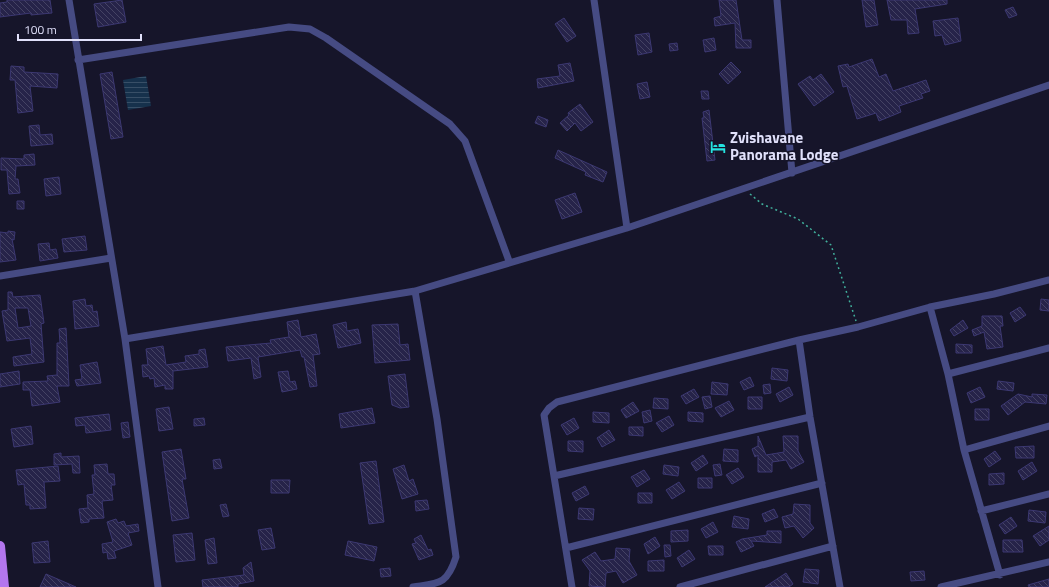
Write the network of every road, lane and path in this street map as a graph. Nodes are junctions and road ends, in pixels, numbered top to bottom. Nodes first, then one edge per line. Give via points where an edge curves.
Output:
1 (69, 0) edge
2 (594, 0) edge
3 (777, 0) edge
4 (78, 60) junction
5 (1049, 85) edge
6 (792, 173) junction
7 (743, 187) junction
8 (627, 228) junction
9 (111, 258) junction
10 (509, 262) junction
11 (0, 276) edge
12 (1049, 280) edge
13 (415, 291) junction
14 (930, 307) junction
15 (858, 327) junction
16 (125, 339) junction
17 (800, 340) junction
18 (1049, 348) edge
19 (948, 374) junction
20 (810, 417) junction
21 (1049, 426) edge
22 (964, 450) junction
23 (554, 476) junction
24 (822, 483) junction
25 (1049, 494) edge
26 (982, 511) junction
27 (0, 546) edge
28 (833, 546) junction
29 (566, 548) junction
30 (1049, 562) edge
31 (1000, 575) junction
32 (966, 584) edge
33 (4, 587) edge
34 (158, 587) edge
35 (413, 587) edge
36 (572, 587) edge
37 (680, 587) edge
38 (840, 587) edge
39 (941, 587) edge

1 - 4 street
2 - 8 street
3 - 6 street
4 - 9 street
4 - 10 street via 289,27 310,29 450,124 465,141
5 - 6 street
6 - 7 street
7 - 8 street
7 - 15 path via 762,204 798,220 831,245
8 - 10 street
9 - 11 street
9 - 16 street
10 - 13 street
12 - 14 street
13 - 16 street
13 - 35 street via 437,419 456,557 452,570 441,582
14 - 15 street
14 - 19 street
15 - 17 street
16 - 34 street
17 - 20 street
17 - 23 street via 557,402 544,415
18 - 19 street
19 - 22 street
20 - 23 street
20 - 24 street
21 - 22 street
22 - 26 street
23 - 29 street
24 - 28 street
24 - 29 street
25 - 26 street
26 - 31 street
27 - 33 main road
28 - 37 street
28 - 38 street
29 - 36 street
30 - 31 street
31 - 32 street
32 - 39 street

